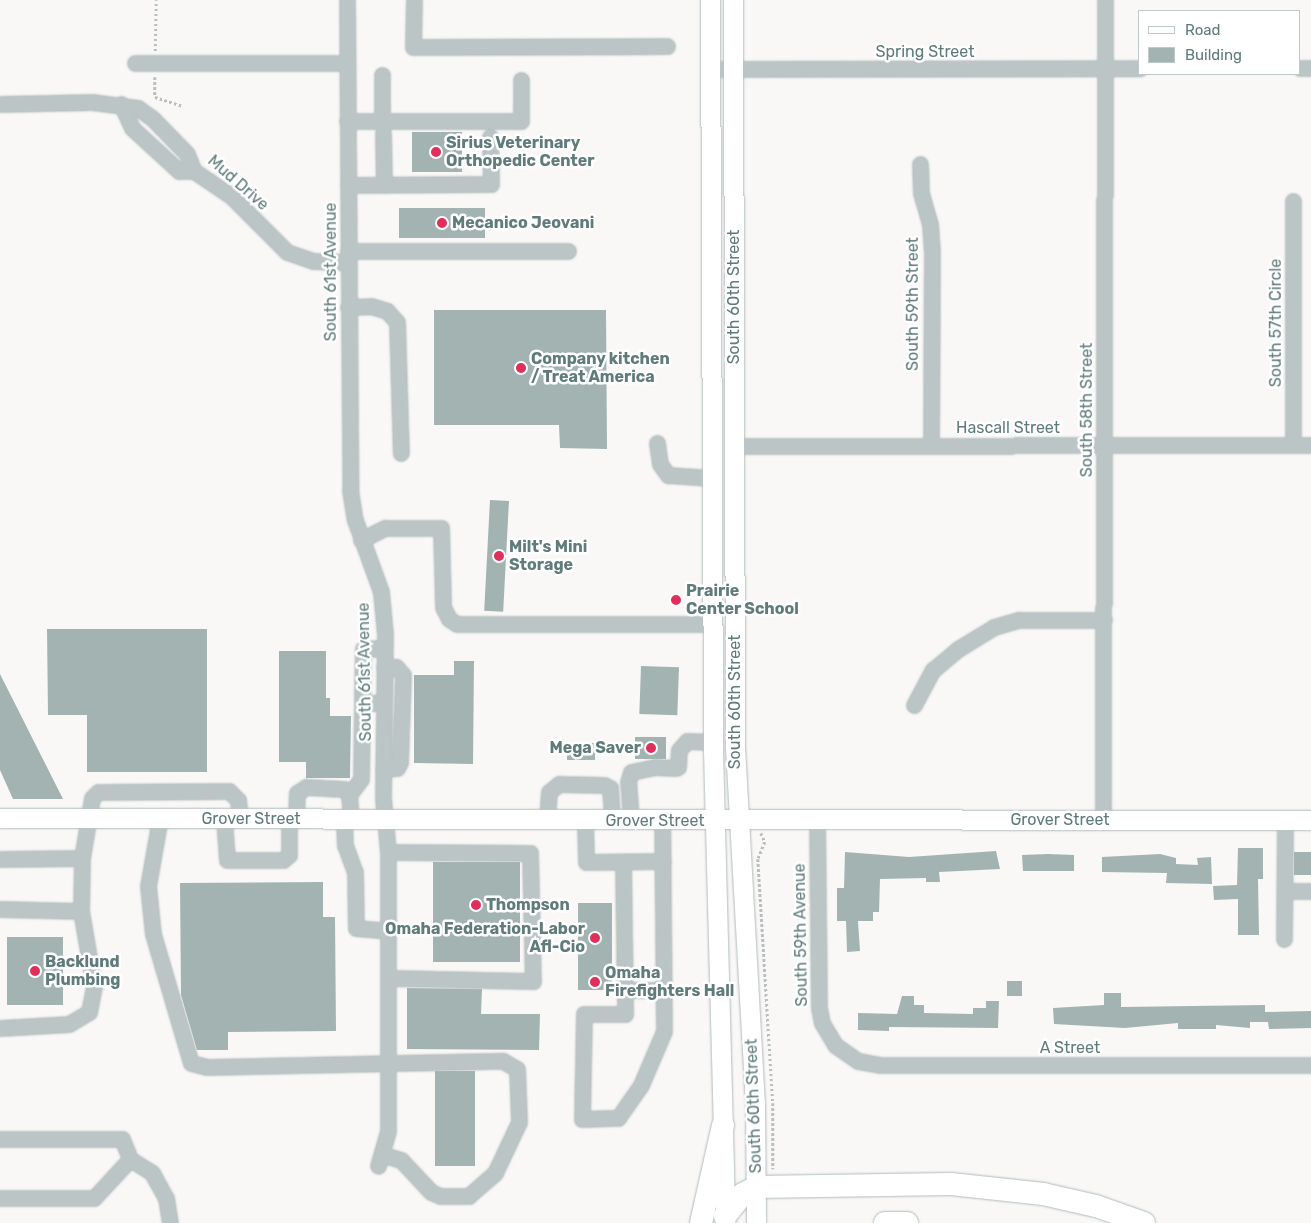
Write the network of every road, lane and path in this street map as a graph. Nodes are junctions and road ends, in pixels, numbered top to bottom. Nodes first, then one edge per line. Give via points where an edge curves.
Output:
1 (156, 0) edge
2 (346, 0) edge
3 (414, 0) edge
4 (710, 0) edge
5 (733, 0) edge
6 (1105, 0) edge
7 (667, 46) dead end
8 (156, 57) dead end
9 (135, 63) dead end
10 (347, 63) junction
11 (1106, 68) junction
12 (1138, 68) edge
13 (710, 69) junction
14 (733, 69) junction
15 (155, 70) dead end
16 (382, 75) dead end
17 (521, 80) dead end
18 (0, 104) edge
19 (121, 104) junction
20 (182, 106) dead end
21 (347, 121) junction
22 (383, 127) junction
23 (490, 138) dead end
24 (920, 164) dead end
25 (194, 171) junction
26 (384, 184) junction
27 (348, 185) junction
28 (1294, 201) dead end
29 (568, 250) dead end
30 (348, 256) junction
31 (348, 307) junction
32 (657, 443) dead end
33 (1293, 445) junction
34 (1311, 445) edge
35 (734, 446) junction
36 (931, 446) junction
37 (1104, 446) junction
38 (401, 453) dead end
39 (712, 478) junction
40 (362, 540) junction
41 (735, 590) junction
42 (1104, 620) junction
43 (712, 624) junction
44 (384, 648) junction
45 (384, 667) junction
46 (384, 702) junction
47 (362, 704) junction
48 (914, 705) dead end
49 (713, 742) junction
50 (383, 769) junction
51 (349, 796) junction
52 (0, 817) edge
53 (160, 818) junction
54 (90, 819) junction
55 (232, 819) junction
56 (293, 819) junction
57 (347, 819) junction
58 (384, 819) junction
59 (547, 820) junction
60 (585, 820) junction
61 (612, 820) junction
62 (631, 820) junction
63 (738, 820) junction
64 (817, 820) junction
65 (1103, 820) junction
66 (1285, 820) junction
67 (1311, 820) edge
68 (662, 821) junction
69 (715, 821) junction
70 (388, 852) junction
71 (82, 858) junction
72 (0, 859) edge
73 (663, 861) junction
74 (623, 862) junction
75 (1285, 891) junction
76 (1311, 891) edge
77 (0, 909) edge
78 (81, 911) junction
79 (388, 931) junction
80 (1284, 939) dead end
81 (388, 978) junction
82 (625, 990) junction
83 (664, 990) junction
84 (0, 1028) edge
85 (835, 1044) joint
86 (388, 1063) junction
87 (1311, 1065) edge
88 (722, 1125) junction
89 (0, 1140) edge
90 (130, 1159) junction
91 (756, 1187) junction
92 (0, 1198) edge
93 (725, 1220) edge
94 (170, 1223) edge
95 (701, 1223) edge
96 (756, 1223) edge
97 (885, 1223) edge
98 (906, 1223) edge
99 (1144, 1223) edge

1 - 8 path
2 - 10 street, South 61st Avenue
3 - 7 street via 413,47
4 - 13 main road, South 60th Street
5 - 14 main road, South 60th Street
6 - 11 street, South 58th Street
9 - 10 street
10 - 21 street, South 61st Avenue
11 - 12 street, Spring Street
11 - 14 street, Spring Street
11 - 37 street, South 58th Street
13 - 14 street, Spring Street
13 - 39 main road, South 60th Street
14 - 35 main road, South 60th Street
15 - 20 path via 155,98
16 - 22 street
17 - 22 street via 520,121
18 - 19 street, Mud Drive
19 - 25 street, Mud Drive via 138,108 152,118 187,154
19 - 25 street via 132,128 172,165 179,171
21 - 22 street
21 - 27 street, South 61st Avenue
22 - 26 street
23 - 26 street via 491,184
24 - 36 street, South 59th Street via 921,193 930,224 932,251
25 - 30 street, Mud Drive via 231,196 288,252 313,261
26 - 27 street
27 - 30 street, South 61st Avenue
28 - 33 street, South 57th Circle
29 - 30 street, Mud Drive
30 - 31 street, South 61st Avenue
31 - 38 street via 371,306 387,311 397,322
31 - 40 street, South 61st Avenue via 350,490
32 - 39 street via 660,464 668,475
33 - 34 street, Hascall Street
33 - 37 street, Hascall Street
35 - 36 street, Hascall Street
35 - 41 main road, South 60th Street
36 - 37 street, Hascall Street
37 - 42 street, South 58th Street
39 - 41 main road via 722,481 724,486 724,554
39 - 43 main road, South 60th Street
40 - 43 street via 385,528 441,528 443,607 449,619 457,624
40 - 44 street, South 61st Avenue via 381,592
41 - 63 main road, South 60th Street
42 - 48 street via 1019,620 994,627 958,649 933,670
42 - 65 street, South 58th Street
43 - 49 main road, South 60th Street
44 - 45 street, South 61st Avenue
44 - 47 street via 363,649
45 - 46 street, South 61st Avenue
45 - 50 street via 396,667 402,675 400,762 397,768
46 - 47 street
46 - 50 street, South 61st Avenue
47 - 51 street via 361,779
49 - 62 street via 687,741 679,750 678,767 631,772 628,782
49 - 69 main road, South 60th Street
50 - 58 street, South 61st Avenue
51 - 56 street via 339,787 300,788
51 - 57 street
52 - 54 main road, Grover Street
53 - 54 main road, Grover Street
53 - 55 main road, Grover Street
53 - 86 street via 148,886 153,934 191,1063 207,1067
54 - 55 street via 92,798 98,792 229,791 238,800
54 - 71 street
55 - 56 main road, Grover Street
55 - 56 street via 228,860 283,860 289,855
56 - 57 main road, Grover Street
57 - 58 main road, Grover Street
57 - 79 street via 345,845 355,872 356,928
58 - 59 main road, Grover Street
58 - 70 street, South 61st Avenue
59 - 60 main road, Grover Street
59 - 61 street via 549,792 559,784 610,788
60 - 61 main road, Grover Street
60 - 74 street via 586,862
61 - 62 main road, Grover Street
62 - 68 main road, Grover Street
63 - 64 main road, Grover Street
63 - 69 main road, Grover Street
63 - 91 main road, South 60th Street via 752,1051
64 - 65 main road, Grover Street
64 - 85 street, South 59th Avenue via 819,1008 822,1023
65 - 66 main road, Grover Street
66 - 67 main road, Grover Street
66 - 75 street
68 - 69 main road, Grover Street
68 - 73 street
69 - 88 main road, South 60th Street
70 - 79 street, South 61st Avenue
70 - 81 street via 530,853 533,981
71 - 72 street
71 - 78 street
73 - 74 street
73 - 83 street
74 - 82 street
75 - 76 street
75 - 80 street
77 - 78 street
78 - 84 street via 94,987 89,1012 69,1024
79 - 81 street, South 61st Avenue
81 - 86 street, South 61st Avenue
82 - 83 street
82 - 83 street via 625,1014 584,1014 582,1119 618,1118 641,1085 664,1031
85 - 87 street, A Street via 858,1061 880,1065
86 - 86 street, South 61st Avenue via 388,1131 381,1161 401,1160 431,1192 440,1196 469,1196 495,1173 519,1122 517,1069 512,1064
88 - 93 main road, South 60th Street
88 - 95 highway
89 - 90 street via 122,1140
90 - 92 street via 94,1198
90 - 94 street via 152,1173 166,1198
91 - 93 highway via 743,1194
91 - 96 main road, South 60th Street
91 - 99 highway via 984,1186 1070,1200
97 - 98 highway

